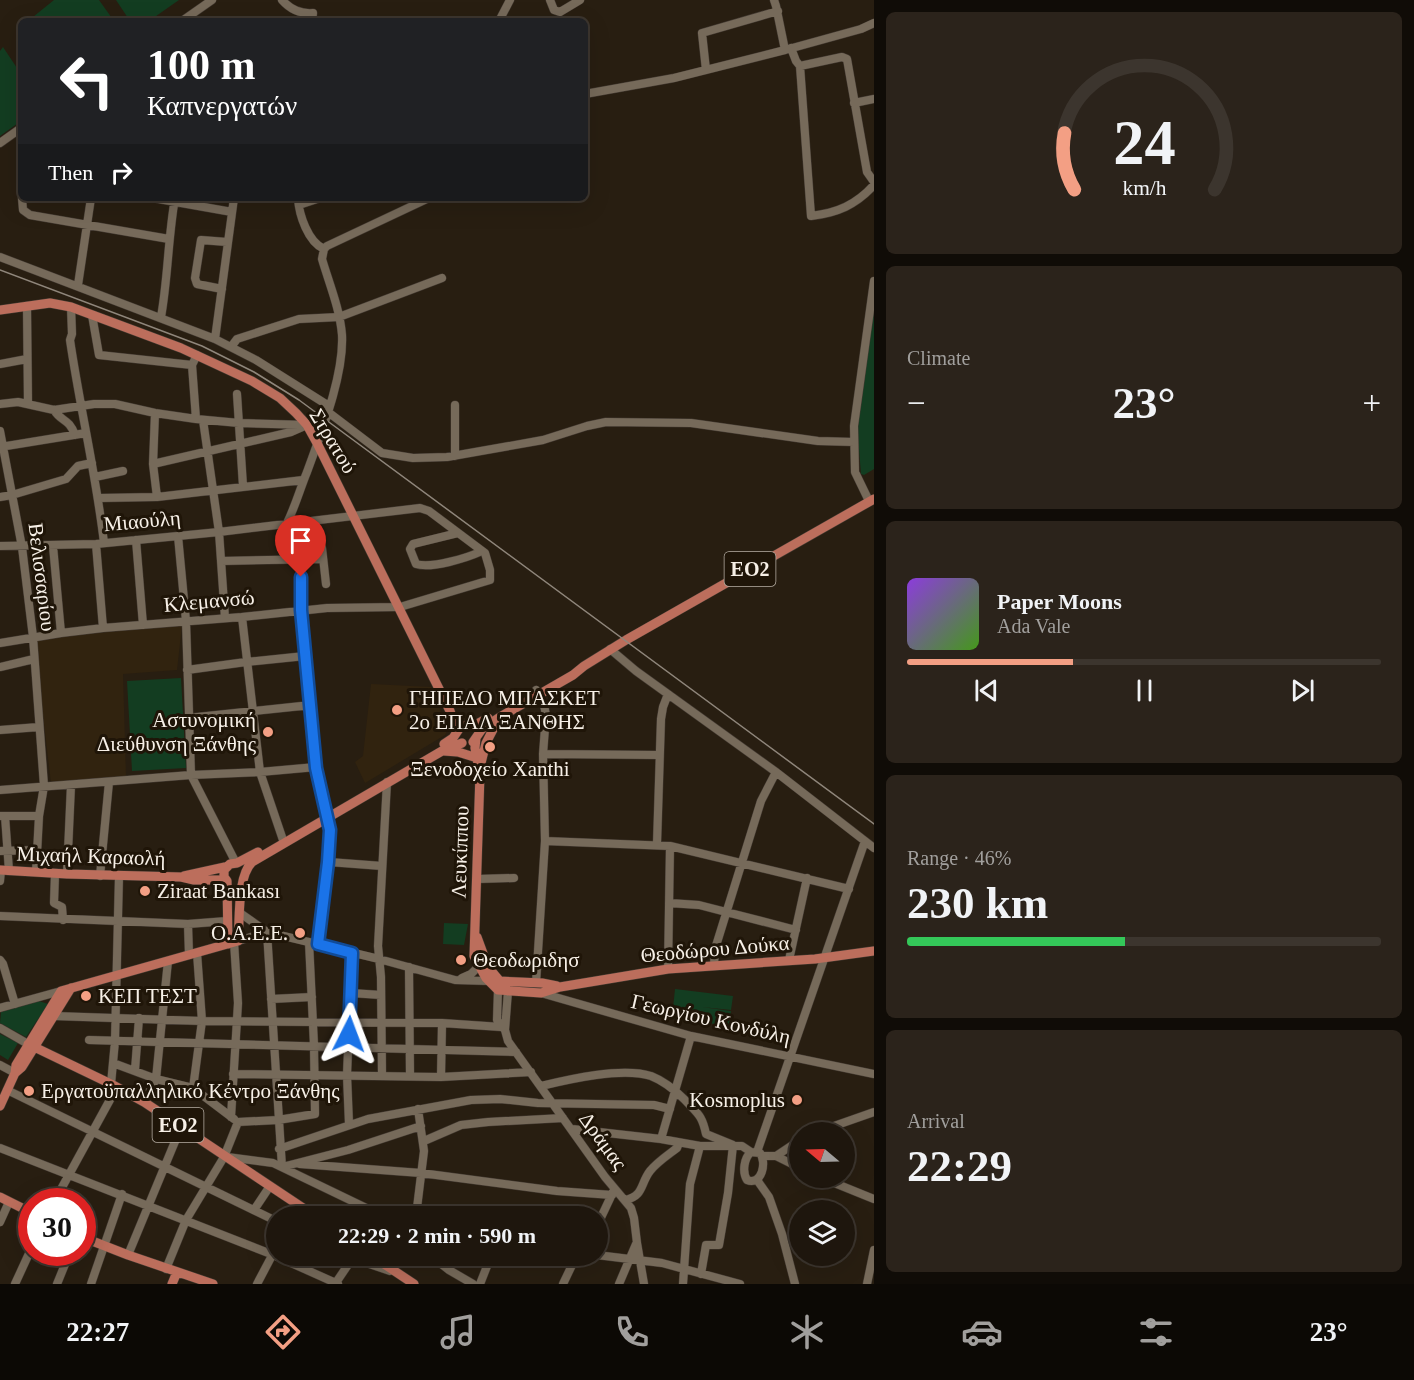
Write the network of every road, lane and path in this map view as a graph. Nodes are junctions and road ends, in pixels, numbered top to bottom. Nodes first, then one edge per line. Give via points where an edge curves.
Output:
1 (212, 0) edge
2 (282, 0) edge
3 (510, 0) edge
4 (550, 0) edge
5 (580, 0) edge
6 (774, 0) edge
7 (778, 11) junction
8 (313, 17) edge
9 (186, 18) edge
10 (501, 18) edge
11 (874, 23) edge
12 (788, 49) junction
13 (800, 66) junction
14 (706, 70) junction
15 (588, 92) edge
16 (874, 99) edge
17 (854, 103) junction
18 (18, 130) edge
19 (0, 143) edge
20 (874, 183) edge
21 (22, 201) edge
22 (91, 201) edge
23 (174, 201) edge
24 (178, 201) edge
25 (234, 201) edge
26 (423, 201) edge
27 (298, 202) edge
28 (232, 213) junction
29 (88, 225) junction
30 (169, 239) junction
31 (228, 242) junction
32 (324, 249) junction
33 (0, 256) edge
34 (441, 278) dead end
35 (874, 281) edge
36 (78, 285) junction
37 (222, 289) junction
38 (27, 306) junction
39 (71, 307) junction
40 (0, 310) edge
41 (92, 315) junction
42 (161, 317) junction
43 (339, 317) junction
44 (215, 339) junction
45 (231, 347) junction
46 (198, 355) junction
47 (27, 359) junction
48 (0, 364) edge
49 (192, 365) junction
50 (237, 394) dead end
51 (0, 404) edge
52 (28, 404) junction
53 (455, 405) dead end
54 (80, 406) junction
55 (328, 409) junction
56 (54, 410) junction
57 (155, 413) junction
58 (200, 419) junction
59 (239, 423) junction
60 (307, 425) junction
61 (0, 431) edge
62 (86, 433) junction
63 (75, 435) junction
64 (854, 442) junction
65 (318, 443) junction
66 (240, 444) junction
67 (2, 447) edge
68 (208, 452) junction
69 (455, 456) junction
70 (92, 463) junction
71 (153, 464) junction
72 (123, 471) dead end
73 (95, 477) junction
74 (303, 480) junction
75 (243, 486) junction
76 (213, 490) junction
77 (12, 495) junction
78 (0, 497) edge
79 (157, 497) junction
80 (99, 498) junction
81 (872, 500) edge
82 (356, 516) junction
83 (287, 523) junction
84 (219, 532) junction
85 (458, 533) junction
86 (178, 536) junction
87 (136, 540) junction
88 (100, 543) junction
89 (0, 546) edge
90 (53, 546) junction
91 (22, 547) junction
92 (322, 548) dead end
93 (482, 551) junction
94 (323, 559) junction
95 (221, 561) junction
96 (301, 561) junction
97 (326, 584) dead end
98 (391, 589) junction
99 (379, 606) junction
100 (400, 607) junction
101 (301, 610) junction
102 (242, 617) junction
103 (225, 618) junction
104 (186, 621) junction
105 (143, 625) junction
106 (103, 628) junction
107 (61, 633) junction
108 (33, 637) junction
109 (0, 643) edge
110 (610, 649) junction
111 (305, 656) junction
112 (34, 659) junction
113 (246, 662) junction
114 (0, 667) edge
115 (187, 670) junction
116 (537, 693) junction
117 (668, 694) junction
118 (311, 705) junction
119 (450, 711) junction
120 (252, 712) junction
121 (500, 717) junction
122 (188, 718) junction
123 (39, 727) junction
124 (0, 730) edge
125 (473, 731) junction
126 (457, 732) junction
127 (462, 743) junction
128 (442, 751) junction
129 (543, 754) junction
130 (659, 755) junction
131 (474, 757) junction
132 (316, 768) junction
133 (480, 771) junction
134 (260, 772) junction
135 (776, 772) junction
136 (191, 775) junction
137 (109, 782) junction
138 (387, 782) junction
139 (71, 784) junction
140 (44, 786) junction
141 (0, 790) edge
142 (328, 815) junction
143 (2, 816) edge
144 (39, 816) junction
145 (284, 840) junction
146 (545, 841) junction
147 (865, 841) junction
148 (657, 844) junction
149 (670, 846) junction
150 (874, 848) edge
151 (37, 850) junction
152 (4, 851) edge
153 (328, 862) junction
154 (742, 862) junction
155 (236, 863) junction
156 (382, 866) junction
157 (225, 867) junction
158 (3, 870) edge
159 (36, 872) junction
160 (55, 874) junction
161 (67, 874) junction
162 (100, 876) junction
163 (118, 876) junction
164 (182, 877) junction
165 (243, 877) junction
166 (513, 878) dead end
167 (807, 878) junction
168 (477, 879) junction
169 (226, 880) junction
170 (0, 881) edge
171 (849, 889) junction
172 (669, 903) junction
173 (727, 912) junction
174 (240, 913) junction
175 (0, 916) edge
176 (63, 920) junction
177 (227, 921) junction
178 (117, 922) junction
179 (188, 924) junction
180 (796, 930) junction
181 (267, 932) junction
182 (475, 932) junction
183 (233, 942) junction
184 (309, 942) junction
185 (318, 944) junction
186 (874, 951) edge
187 (352, 953) junction
188 (193, 954) junction
189 (825, 957) junction
190 (379, 959) junction
191 (0, 960) edge
192 (789, 960) junction
193 (168, 962) junction
194 (714, 965) junction
195 (479, 966) junction
196 (409, 967) junction
197 (668, 969) junction
198 (116, 975) junction
199 (455, 980) junction
200 (536, 983) junction
201 (498, 986) junction
202 (560, 987) junction
203 (66, 990) junction
204 (351, 993) junction
205 (541, 993) junction
206 (381, 994) junction
207 (312, 997) junction
208 (271, 999) junction
209 (15, 1004) junction
210 (0, 1008) edge
211 (54, 1016) junction
212 (115, 1017) junction
213 (139, 1018) junction
214 (163, 1019) junction
215 (202, 1021) junction
216 (238, 1021) junction
217 (313, 1021) junction
218 (274, 1022) junction
219 (349, 1022) junction
220 (381, 1022) junction
221 (410, 1023) junction
222 (442, 1023) junction
223 (0, 1028) edge
224 (503, 1029) junction
225 (692, 1036) junction
226 (89, 1040) dead end
227 (115, 1041) junction
228 (138, 1042) junction
229 (161, 1043) junction
230 (200, 1044) junction
231 (236, 1044) junction
232 (274, 1045) junction
233 (314, 1045) junction
234 (31, 1046) junction
235 (348, 1046) junction
236 (382, 1048) junction
237 (411, 1049) junction
238 (441, 1049) junction
239 (516, 1052) junction
240 (790, 1056) junction
241 (113, 1063) junction
242 (0, 1065) edge
243 (135, 1070) junction
244 (531, 1072) junction
245 (15, 1073) junction
246 (233, 1074) junction
247 (314, 1074) junction
248 (874, 1074) edge
249 (276, 1075) junction
250 (347, 1075) junction
251 (382, 1076) junction
252 (410, 1076) junction
253 (441, 1077) junction
254 (156, 1079) junction
255 (114, 1086) junction
256 (541, 1086) junction
257 (193, 1088) junction
258 (7, 1090) junction
259 (675, 1090) junction
260 (144, 1102) junction
261 (553, 1103) junction
262 (0, 1106) edge
263 (418, 1109) junction
264 (670, 1109) junction
265 (874, 1112) edge
266 (563, 1118) junction
267 (234, 1120) junction
268 (278, 1120) junction
269 (846, 1122) edge
270 (349, 1124) junction
271 (421, 1126) junction
272 (181, 1127) junction
273 (572, 1129) junction
274 (93, 1132) junction
275 (661, 1139) junction
276 (424, 1141) junction
277 (679, 1143) junction
278 (732, 1145) junction
279 (700, 1146) junction
280 (789, 1147) edge
281 (0, 1148) edge
282 (279, 1149) junction
283 (757, 1153) junction
284 (776, 1156) junction
285 (224, 1157) junction
286 (789, 1162) edge
287 (293, 1164) junction
288 (165, 1166) junction
289 (282, 1167) junction
290 (421, 1173) junction
291 (70, 1174) junction
292 (757, 1180) junction
293 (270, 1186) junction
294 (206, 1187) junction
295 (62, 1188) edge
296 (847, 1188) edge
297 (614, 1192) junction
298 (122, 1194) junction
299 (634, 1198) junction
300 (5, 1199) edge
301 (874, 1199) edge
302 (625, 1200) junction
303 (148, 1205) junction
304 (294, 1206) edge
305 (362, 1206) edge
306 (417, 1206) edge
307 (607, 1206) edge
308 (254, 1210) junction
309 (633, 1212) junction
310 (266, 1216) edge
311 (186, 1220) junction
312 (0, 1222) edge
313 (96, 1243) edge
314 (637, 1243) junction
315 (104, 1247) junction
316 (266, 1248) edge
317 (874, 1250) edge
318 (128, 1256) junction
319 (608, 1256) edge
320 (630, 1259) junction
321 (639, 1260) junction
322 (23, 1266) edge
323 (64, 1266) edge
324 (266, 1266) edge
325 (302, 1266) edge
326 (346, 1266) edge
327 (379, 1266) edge
328 (387, 1266) edge
329 (444, 1266) edge
330 (487, 1266) edge
331 (572, 1266) edge
332 (166, 1269) junction
333 (684, 1269) junction
334 (179, 1273) junction
335 (398, 1273) junction
336 (701, 1274) junction
337 (15, 1284) edge
338 (57, 1284) edge
339 (91, 1284) edge
340 (172, 1284) edge
341 (178, 1284) edge
342 (213, 1284) edge
343 (257, 1284) edge
344 (336, 1284) edge
345 (414, 1284) edge
346 (473, 1284) edge
347 (480, 1284) edge
348 (563, 1284) edge
349 (619, 1284) edge
350 (644, 1284) edge
351 (683, 1284) edge
352 (740, 1284) edge
353 (795, 1284) edge
354 (867, 1284) edge

1 - 9 street
2 - 8 street via 290,8
3 - 10 street
4 - 5 street via 554,10 560,12
6 - 7 street
7 - 12 street
7 - 14 street via 702,33
11 - 12 street
12 - 13 street
12 - 14 street
13 - 17 street via 847,59
13 - 20 street via 811,216 840,210
14 - 15 street
16 - 17 street
17 - 20 street via 867,172
18 - 19 street
21 - 29 street via 23,210 30,215
22 - 29 street
23 - 30 street
24 - 28 street
25 - 28 street
26 - 32 street
27 - 32 street via 314,243
28 - 31 street
29 - 30 street
29 - 36 street
30 - 42 street via 168,279
31 - 37 street
31 - 37 street via 201,240 195,278 197,284
32 - 43 street via 322,259
33 - 36 street
34 - 43 street
35 - 64 street
36 - 42 street
37 - 44 street
38 - 39 main road, Στρατού via 50,303
38 - 40 main road, Στρατού
38 - 47 street
39 - 41 main road, Στρατού
39 - 54 street via 70,340
41 - 46 main road, Στρατού
41 - 49 street via 99,355
42 - 44 street
43 - 45 street via 299,319 237,339
43 - 55 street via 340,352
44 - 45 street
45 - 55 street
46 - 49 street
46 - 60 main road, Στρατού via 280,398
47 - 48 street
47 - 52 street
49 - 58 street
50 - 59 street
51 - 52 street
52 - 56 street
53 - 69 street
54 - 56 street
54 - 57 street via 114,404
54 - 62 street
55 - 65 street
55 - 69 street via 382,453 413,458
56 - 63 street via 71,424
57 - 58 street
57 - 71 street
58 - 59 street
58 - 68 street
59 - 60 street
59 - 66 street
60 - 65 main road, Στρατού
60 - 66 street
61 - 67 street, Βελισσαρίου
62 - 63 street
62 - 70 street
63 - 67 street
64 - 69 street via 818,441 691,423 606,422 543,440
64 - 81 street via 855,472
65 - 74 street
65 - 82 main road, Στρατού
66 - 68 street
66 - 75 street
67 - 77 street, Βελισσαρίου
68 - 71 street
68 - 76 street
70 - 73 street
70 - 77 street via 78,466 66,479
71 - 79 street
72 - 73 street
73 - 80 street
74 - 75 street
74 - 83 street
75 - 76 street
76 - 79 street
76 - 84 street
77 - 78 street
77 - 91 street, Βελισσαρίου
79 - 80 street
80 - 88 street
81 - 110 main road, ΕΟ2
82 - 83 street, Μιαούλη
82 - 85 street, Μιαούλη via 420,508
82 - 98 main road, Στρατού
83 - 84 street, Μιαούλη
84 - 86 street, Μιαούλη
84 - 95 street
85 - 93 street, Μιαούλη
85 - 93 street via 413,544 410,549 416,564 456,560
86 - 87 street, Μιαούλη
86 - 104 street
87 - 88 street, Μιαούλη
87 - 105 street
88 - 90 street, Μιαούλη
88 - 106 street
89 - 91 street, Μιαούλη
90 - 91 street, Μιαούλη
90 - 107 street
91 - 108 street, Βελισσαρίου
92 - 94 street
93 - 100 street, Κλεμανσώ via 487,556 490,580
94 - 96 street
94 - 97 street
95 - 96 street
95 - 103 street
96 - 101 street
98 - 99 street
98 - 100 main road, Στρατού
99 - 100 street, Κλεμανσώ
99 - 101 street, Κλεμανσώ
100 - 119 main road, Στρατού
101 - 102 street, Κλεμανσώ
101 - 111 street
102 - 103 street, Κλεμανσώ
102 - 113 street
103 - 104 street, Κλεμανσώ
104 - 105 street, Κλεμανσώ
104 - 115 street
105 - 106 street, Κλεμανσώ
106 - 107 street, Κλεμανσώ
107 - 108 street, Κλεμανσώ
108 - 109 street, Κλεμανσώ
108 - 112 street, Βελισσαρίου
110 - 116 main road, ΕΟ2 via 573,675
110 - 117 street
111 - 113 street
111 - 118 street
112 - 114 street
112 - 123 street, Βελισσαρίου
113 - 115 street
113 - 120 street
115 - 122 street
116 - 121 main road, ΕΟ2
116 - 125 main road, ΕΟ2
116 - 129 street via 546,715
117 - 130 street via 661,713
117 - 135 street
118 - 120 street
118 - 132 street
119 - 125 main road, Στρατού
119 - 126 main road, Στρατού
120 - 122 street
120 - 134 street
121 - 125 main road, ΕΟ2
121 - 133 main road via 486,743
122 - 136 street
123 - 124 street
123 - 140 street, Βελισσαρίου
125 - 126 main road, ΕΟ2 via 462,726
125 - 127 main road, ΕΟ2 via 469,744
125 - 133 main road, Λευκίππου
126 - 127 main road
126 - 142 main road, ΕΟ2 via 450,741
127 - 128 main road, ΕΟ2
127 - 131 main road, Λευκίππου
128 - 131 main road
128 - 138 main road, ΕΟ2
129 - 130 street
129 - 146 street
130 - 148 street
131 - 133 main road, Λευκίππου
132 - 134 street
132 - 142 street
133 - 168 main road, Λευκίππου
134 - 136 street
134 - 145 street
135 - 147 street
135 - 154 street via 766,788
136 - 137 street
136 - 155 street
137 - 139 street
137 - 162 street
138 - 142 main road, ΕΟ2
138 - 156 street
139 - 140 street
139 - 161 street
140 - 141 street
140 - 144 street, Βελισσαρίου
142 - 145 main road, ΕΟ2
142 - 153 street
143 - 144 street
143 - 152 street
144 - 151 street, Βελισσαρίου
145 - 155 main road, ΕΟ2
145 - 165 main road, ΕΟ2 via 252,862
146 - 148 street
146 - 200 street
147 - 150 street
147 - 171 street
148 - 149 street
149 - 154 street
149 - 172 street
151 - 152 street
151 - 159 street, Βελισσαρίου
152 - 158 street
153 - 156 street
153 - 185 street
154 - 167 street
154 - 173 street
155 - 157 main road, ΕΟ2
155 - 165 main road via 243,867
156 - 190 street
157 - 164 main road, Μιχαήλ Καραολή
157 - 169 main road
158 - 159 main road, Μιχαήλ Καραολή
158 - 170 street
159 - 160 main road, Μιχαήλ Καραολή
160 - 161 main road, Μιχαήλ Καραολή
160 - 176 street via 54,903 62,907
161 - 162 main road, Μιχαήλ Καραολή
162 - 163 main road, Μιχαήλ Καραολή
163 - 164 main road, Μιχαήλ Καραολή
163 - 178 street
164 - 169 main road, Μιχαήλ Καραολή
165 - 169 main road via 236,884
165 - 174 main road
166 - 168 street
167 - 171 street
167 - 180 street
168 - 182 main road, Λευκίππου
169 - 177 main road
171 - 189 street
172 - 173 street
172 - 197 street
173 - 180 street
173 - 194 street
174 - 181 street
174 - 183 main road
175 - 176 street
176 - 178 street
177 - 179 street
177 - 183 main road
178 - 179 street
178 - 198 street
179 - 188 street
180 - 192 street
181 - 183 street
181 - 184 street
181 - 208 street
182 - 195 main road, Λευκίππου via 474,956
182 - 201 main road, Λευκίππου
183 - 188 main road
183 - 216 street
184 - 185 street
184 - 207 street
185 - 187 street
186 - 189 main road, Θεοδώρου Δούκα
187 - 190 street
187 - 204 street
188 - 193 main road
188 - 215 street
189 - 192 main road, Θεοδώρου Δούκα
189 - 240 street
190 - 196 street
190 - 206 street
191 - 209 street
192 - 194 main road, Θεοδώρου Δούκα
193 - 198 main road
193 - 214 street
194 - 197 main road, Θεοδώρου Δούκα
195 - 199 street
195 - 201 main road, Λευκίππου
196 - 199 street
196 - 221 street
197 - 202 main road, Θεοδώρου Δούκα
198 - 203 main road
198 - 212 street
199 - 201 street
200 - 201 main road, Θεοδώρου Δούκα
200 - 202 main road, Θεοδώρου Δούκα
201 - 205 main road, Θεοδώρου Δούκα
201 - 224 street
202 - 205 main road, Θεοδώρου Δούκα
203 - 209 street
203 - 211 main road
203 - 234 main road
204 - 206 street
204 - 219 street
205 - 225 street, Γεωργίου Κονδύλη
206 - 220 street
207 - 208 street
207 - 217 street
208 - 218 street
209 - 210 street
211 - 212 street
211 - 234 main road
212 - 213 street
212 - 227 street
213 - 214 street
213 - 228 street
214 - 215 street
214 - 229 street
215 - 216 street
215 - 230 street
216 - 218 street
216 - 231 street
217 - 218 street
217 - 219 street
217 - 233 street
218 - 232 street
219 - 220 street
219 - 235 street
220 - 221 street
220 - 236 street
221 - 222 street
221 - 237 street
222 - 224 street
222 - 238 street
223 - 234 street
224 - 239 street, Δράμας
225 - 240 street, Γεωργίου Κονδύλη
225 - 259 street
226 - 227 street
227 - 228 street
227 - 241 street
228 - 229 street
228 - 243 street
229 - 230 street
229 - 254 street
230 - 231 street
230 - 257 street
231 - 232 street
231 - 246 street
232 - 233 street
232 - 249 street
233 - 235 street
233 - 247 street
234 - 245 main road via 16,1065
234 - 255 main road, ΕΟ2
235 - 236 street
235 - 250 street
236 - 237 street
236 - 251 street
237 - 238 street
237 - 252 street
238 - 239 street
238 - 253 street
239 - 244 street, Δράμας
240 - 248 street, Γεωργίου Κονδύλη
240 - 283 street
241 - 243 street
241 - 255 street
242 - 245 street
243 - 254 street
244 - 253 street
244 - 256 street, Δράμας
245 - 258 main road
246 - 249 street
246 - 267 street
247 - 249 street
247 - 250 street
247 - 268 street via 315,1114
249 - 268 street
250 - 251 street
250 - 270 street
251 - 252 street
252 - 253 street
254 - 257 street
254 - 260 street
255 - 260 main road, ΕΟ2
255 - 274 street
256 - 259 street via 622,1074 650,1076
256 - 261 street, Δράμας
257 - 267 street
258 - 262 main road
258 - 274 street
259 - 264 street
259 - 278 street via 703,1119 706,1134
260 - 272 main road, ΕΟ2
261 - 263 street via 471,1100
261 - 264 street via 654,1105
261 - 266 street, Δράμας
263 - 270 street
263 - 271 street
264 - 275 street
265 - 269 street
266 - 273 street, Δράμας
266 - 276 street via 460,1125
267 - 268 street
267 - 285 street
268 - 282 street
270 - 282 street
271 - 276 street
271 - 287 street
272 - 285 main road, ΕΟ2
272 - 288 street
273 - 275 street
273 - 297 street, Δράμας
274 - 288 street
274 - 291 street
275 - 277 street
276 - 290 street
277 - 279 street
277 - 299 street via 651,1170
278 - 279 street
278 - 283 street
278 - 336 street via 729,1192 719,1245 706,1245
279 - 333 street via 690,1184
280 - 284 street
281 - 291 street
282 - 289 street
283 - 284 street
283 - 292 street via 764,1161
283 - 292 street via 746,1159 744,1175 749,1181
284 - 286 street
285 - 289 street via 269,1161
285 - 293 main road, ΕΟ2
285 - 294 street
287 - 289 street
287 - 290 street
288 - 294 street
288 - 303 street
289 - 305 street
290 - 297 street via 557,1191
290 - 306 street
291 - 295 street
291 - 298 street
292 - 353 street via 769,1197
293 - 304 main road, ΕΟ2
293 - 308 street
294 - 308 street
294 - 311 street
296 - 301 street
297 - 302 street, Δράμας
297 - 307 street
298 - 303 street
298 - 315 street
299 - 302 street
299 - 309 street
300 - 312 street
302 - 309 street, Δράμας
303 - 311 street
303 - 318 street
308 - 310 street
309 - 314 street, Δράμας
311 - 316 street
311 - 332 street
313 - 315 main road
314 - 320 street
314 - 321 street, Δράμας
315 - 318 main road
315 - 339 street
317 - 354 street
318 - 332 main road
319 - 320 street
320 - 321 street
320 - 349 street
321 - 333 street
321 - 350 street, Δράμας
322 - 337 street
323 - 338 street
324 - 343 street
325 - 344 street
326 - 344 street
327 - 335 street
328 - 335 main road
329 - 346 street
330 - 347 street
331 - 348 street
332 - 334 main road
333 - 336 street
333 - 351 street
334 - 340 main road
334 - 341 main road
334 - 342 main road
335 - 345 main road
336 - 352 street

